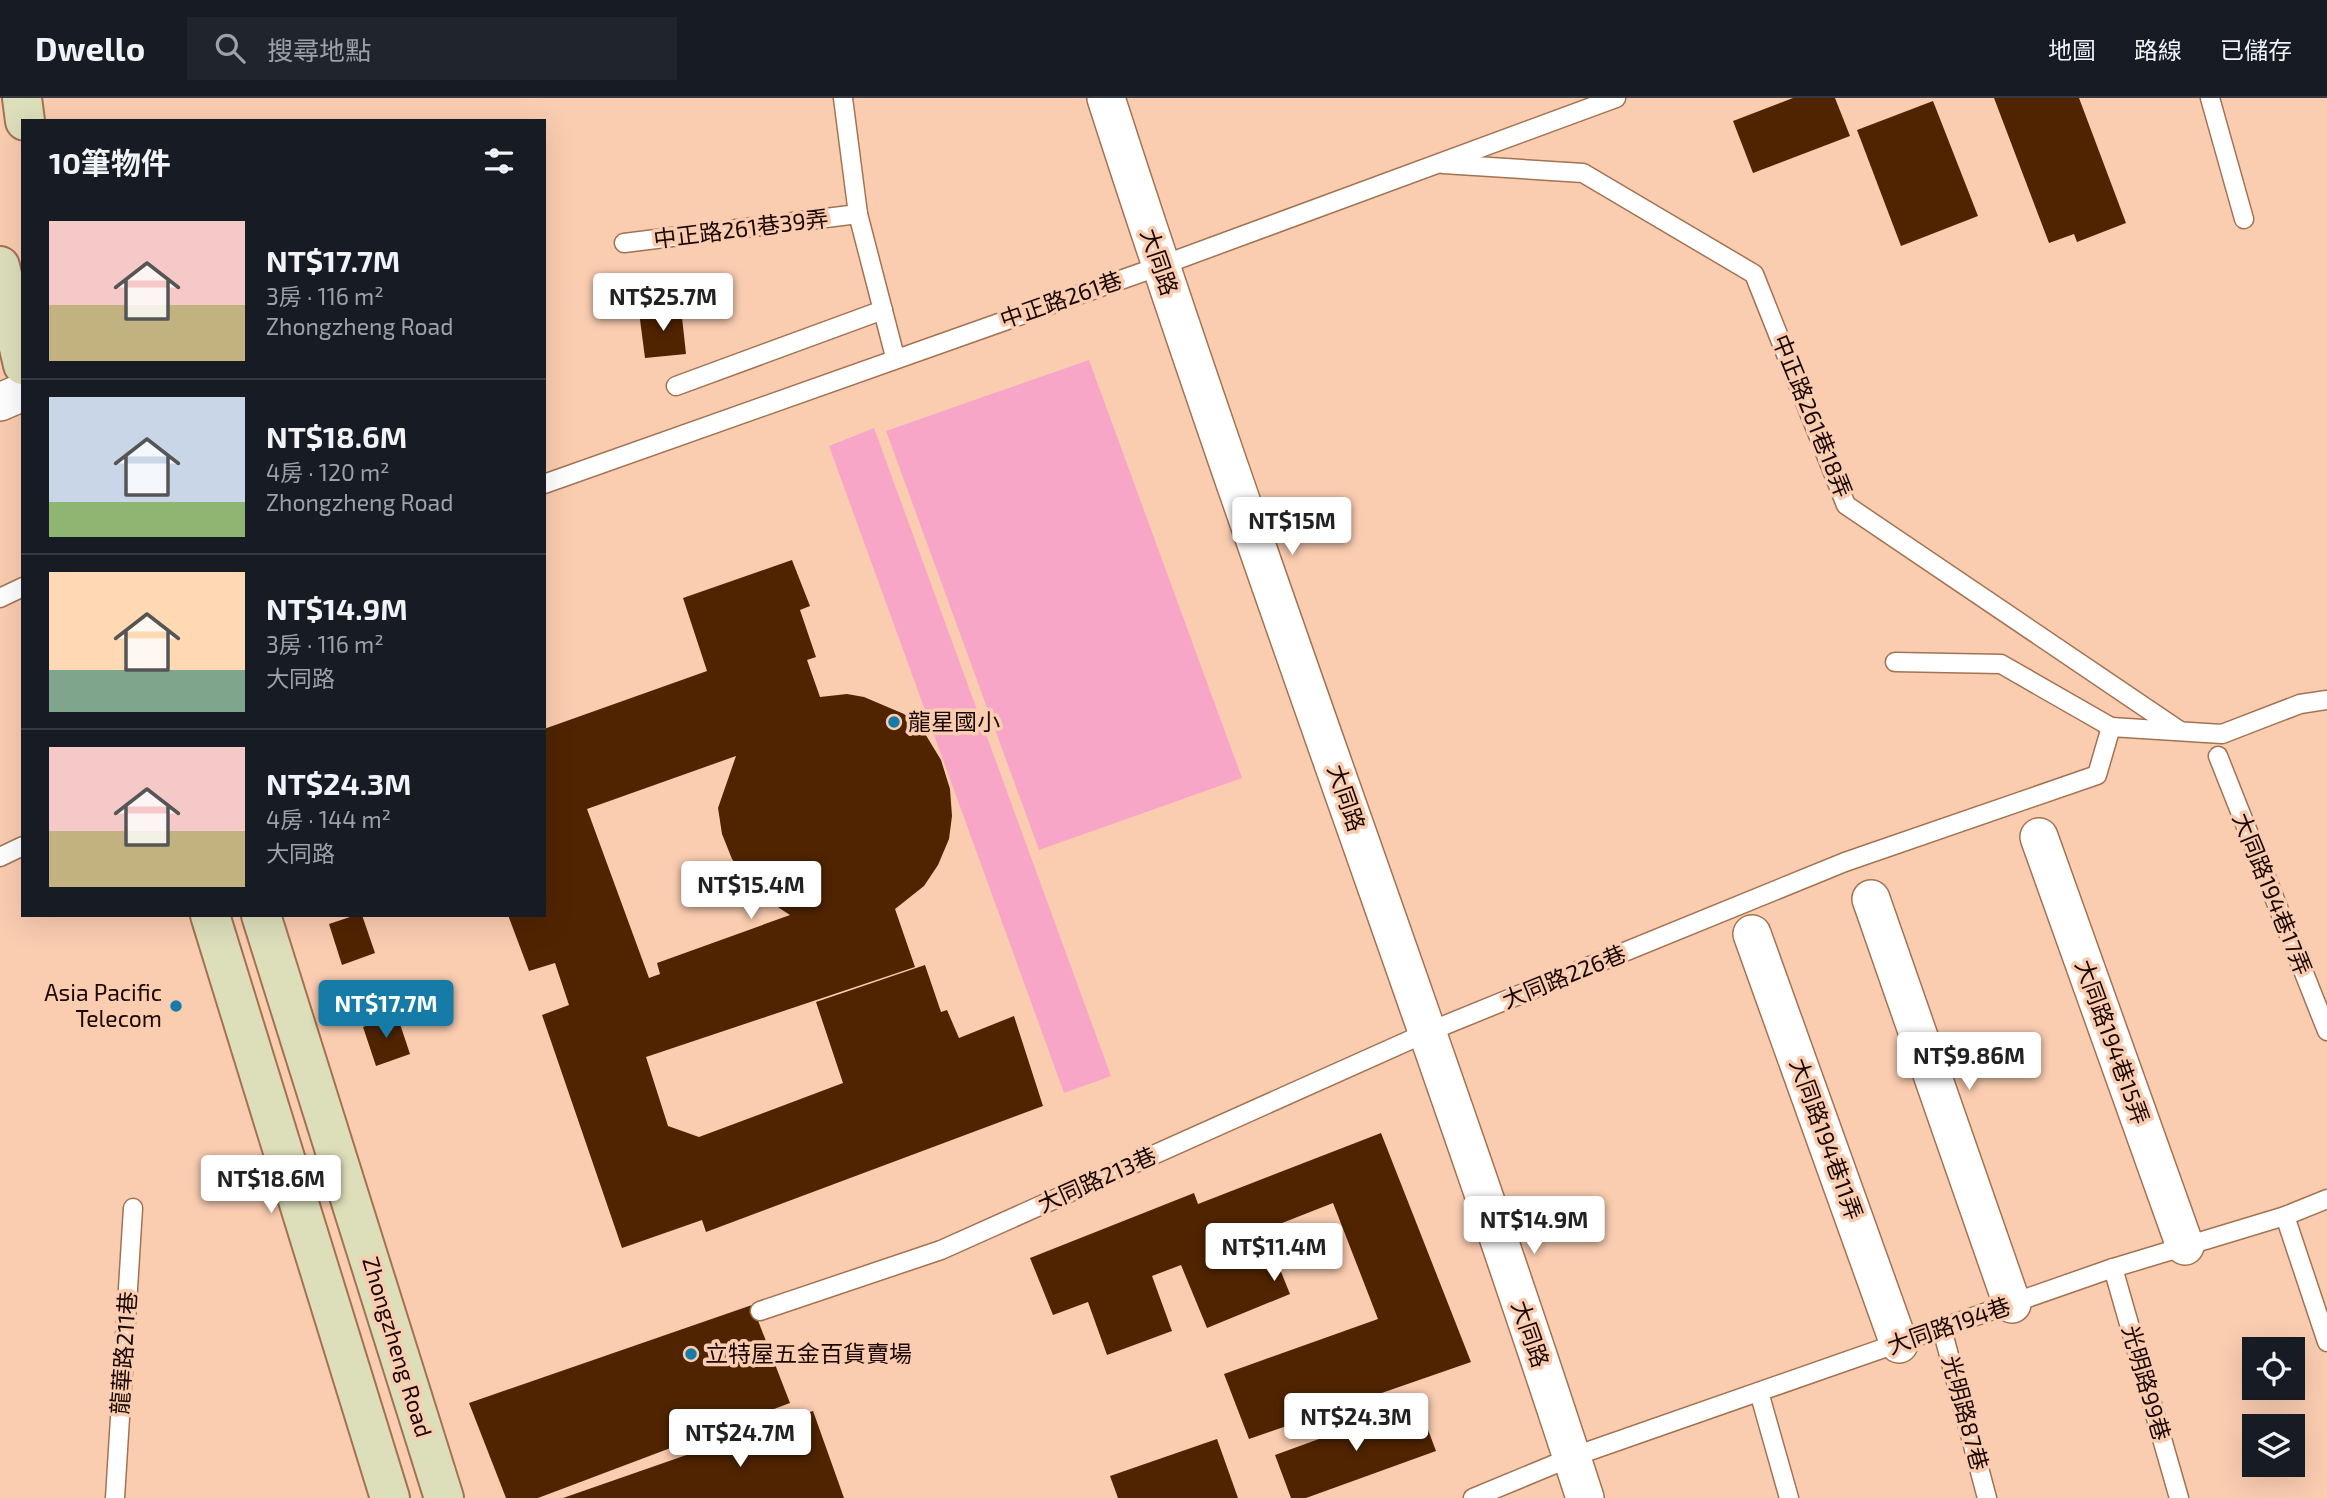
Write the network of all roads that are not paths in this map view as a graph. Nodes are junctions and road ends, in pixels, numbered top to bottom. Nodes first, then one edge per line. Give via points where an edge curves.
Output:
1 (22, 98) edge
2 (842, 98) edge
3 (1106, 98) edge
4 (1616, 98) edge
5 (2210, 98) edge
6 (25, 119) edge
7 (1437, 164) junction
8 (859, 214) junction
9 (2244, 219) dead end
10 (624, 243) dead end
11 (0, 266) edge
12 (1160, 266) junction
13 (883, 310) junction
14 (21, 356) edge
15 (895, 357) junction
16 (676, 386) dead end
17 (21, 393) edge
18 (0, 402) edge
19 (546, 483) edge
20 (21, 588) edge
21 (0, 598) edge
22 (1895, 662) dead end
23 (2327, 700) edge
24 (2111, 727) junction
25 (2180, 731) junction
26 (2218, 756) dead end
27 (2039, 838) dead end
28 (21, 847) edge
29 (0, 857) edge
30 (1871, 898) dead end
31 (210, 917) edge
32 (262, 917) edge
33 (1752, 934) dead end
34 (2327, 1031) edge
35 (1428, 1032) junction
36 (2327, 1199) edge
37 (133, 1208) dead end
38 (2285, 1216) junction
39 (2185, 1246) junction
40 (2113, 1268) junction
41 (2012, 1304) junction
42 (760, 1311) dead end
43 (1942, 1329) junction
44 (2327, 1342) edge
45 (1899, 1344) junction
46 (1759, 1392) junction
47 (1572, 1457) junction
48 (115, 1498) edge
49 (390, 1498) edge
50 (444, 1498) edge
51 (1473, 1498) edge
52 (1586, 1498) edge
53 (1790, 1498) edge
54 (1987, 1498) edge
55 (2179, 1498) edge

1 - 6 main road
2 - 8 lane
3 - 12 street, 大同路
4 - 7 lane, 中正路261巷
5 - 9 lane
7 - 12 lane, 中正路261巷
7 - 25 lane, 中正路261巷18弄 via 1583,173 1755,274 1846,505
8 - 10 lane, 中正路261巷39弄
8 - 13 lane
11 - 14 main road
12 - 15 lane, 中正路261巷
12 - 35 street, 大同路
13 - 15 lane
13 - 16 lane
15 - 19 lane, 中正路261巷
17 - 18 street
20 - 21 lane
22 - 24 lane via 2001,664
23 - 25 lane via 2300,704 2222,734
24 - 25 lane
24 - 35 lane, 大同路226巷 via 2097,775 1845,862
26 - 34 lane, 大同路194巷17弄
27 - 39 street, 大同路194巷15弄
28 - 29 lane
30 - 41 street
31 - 49 main road
32 - 50 main road, Zhongzheng Road
33 - 45 street, 大同路194巷11弄
35 - 42 lane, 大同路213巷 via 941,1250
35 - 47 street, 大同路
36 - 38 lane, 大同路194巷
37 - 48 lane, 龍華路211巷
38 - 39 lane, 大同路194巷
38 - 44 lane
39 - 40 lane, 大同路194巷
40 - 41 lane, 大同路194巷
40 - 55 lane, 光明路99巷
41 - 43 lane, 大同路194巷
43 - 45 lane, 大同路194巷
43 - 54 lane, 光明路87巷
45 - 46 lane, 大同路194巷
46 - 47 lane, 大同路194巷
46 - 53 lane
47 - 51 lane, 大同路194巷
47 - 52 street, 大同路

